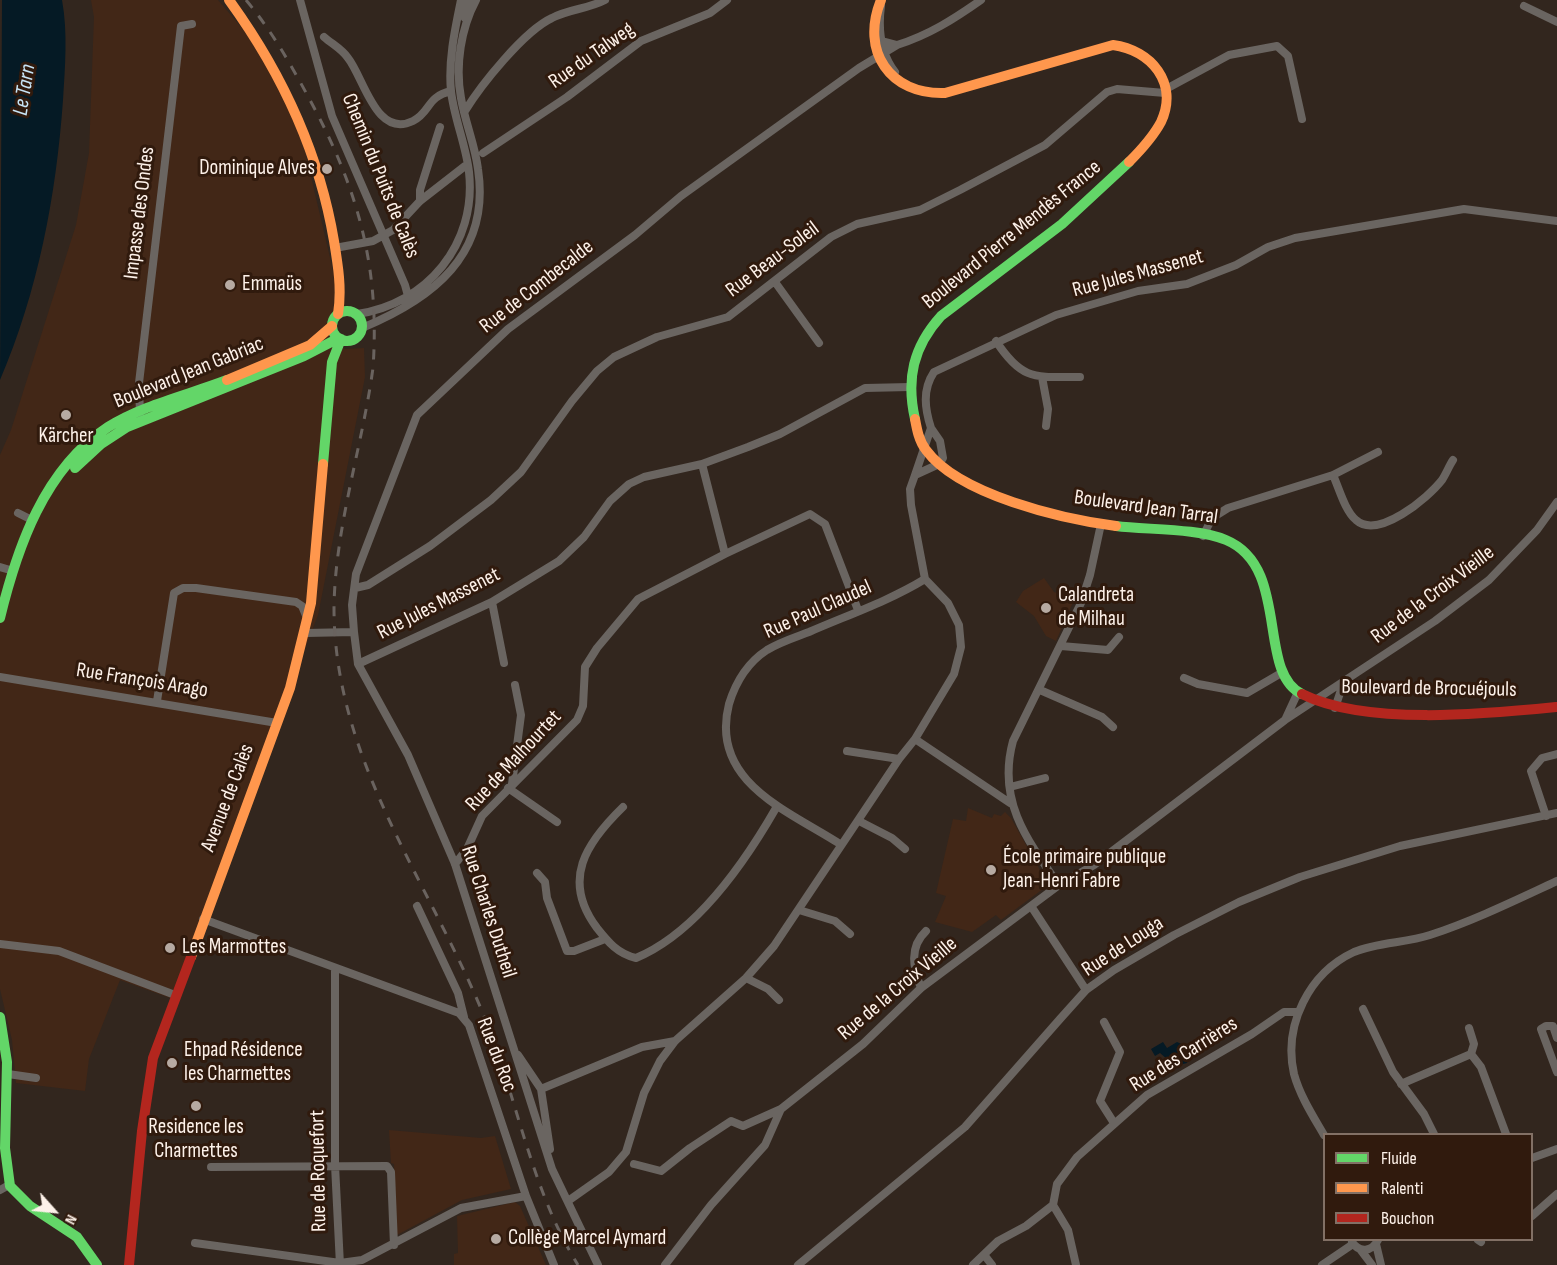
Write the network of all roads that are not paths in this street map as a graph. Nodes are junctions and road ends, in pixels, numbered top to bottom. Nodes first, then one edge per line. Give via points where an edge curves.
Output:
1 (229, 0) edge
2 (300, 0) edge
3 (461, 0) edge
4 (468, 0) edge
5 (476, 0) edge
6 (604, 0) edge
7 (727, 0) edge
8 (882, 0) edge
9 (981, 0) edge
10 (1524, 6) dead end
11 (1557, 22) edge
12 (192, 24) dead end
13 (464, 31) junction
14 (324, 37) dead end
15 (882, 41) junction
16 (897, 45) junction
17 (882, 54) junction
18 (451, 91) junction
19 (1166, 91) junction
20 (465, 111) junction
21 (1302, 119) dead end
22 (440, 127) dead end
23 (483, 153) dead end
24 (465, 166) dead end
25 (420, 201) junction
26 (1557, 221) edge
27 (384, 236) junction
28 (335, 248) junction
29 (775, 282) junction
30 (408, 296) junction
31 (348, 313) junction
32 (332, 326) junction
33 (362, 328) junction
34 (340, 338) junction
35 (996, 341) junction
36 (819, 343) dead end
37 (1042, 377) junction
38 (1080, 377) dead end
39 (910, 387) junction
40 (222, 390) junction
41 (140, 413) junction
42 (1046, 426) dead end
43 (931, 428) junction
44 (101, 444) junction
45 (926, 444) junction
46 (1378, 452) dead end
47 (1453, 460) dead end
48 (941, 461) junction
49 (702, 464) junction
50 (915, 475) junction
51 (1333, 475) junction
52 (46, 497) junction
53 (1557, 502) edge
54 (18, 513) dead end
55 (32, 520) junction
56 (1101, 524) junction
57 (1203, 536) junction
58 (725, 555) junction
59 (5, 569) edge
60 (925, 579) junction
61 (355, 588) junction
62 (492, 602) junction
63 (858, 610) junction
64 (0, 618) edge
65 (307, 618) junction
66 (354, 632) junction
67 (306, 633) junction
68 (1119, 636) dead end
69 (1061, 646) junction
70 (504, 663) dead end
71 (358, 664) junction
72 (1283, 672) junction
73 (0, 677) edge
74 (1184, 678) dead end
75 (1344, 681) junction
76 (515, 685) dead end
77 (1040, 690) junction
78 (1305, 696) junction
79 (156, 701) junction
80 (1557, 707) edge
81 (1335, 708) junction
82 (1285, 720) junction
83 (277, 723) junction
84 (1113, 727) dead end
85 (915, 739) junction
86 (847, 751) dead end
87 (1557, 754) edge
88 (898, 759) junction
89 (1045, 778) dead end
90 (510, 786) junction
91 (1010, 787) junction
92 (1010, 803) junction
93 (623, 807) dead end
94 (776, 807) junction
95 (1557, 813) edge
96 (1546, 816) junction
97 (859, 820) junction
98 (557, 822) dead end
99 (840, 844) junction
100 (905, 849) dead end
101 (455, 864) junction
102 (537, 873) dead end
103 (1557, 881) edge
104 (1059, 885) junction
105 (417, 906) dead end
106 (1031, 906) junction
107 (799, 910) junction
108 (203, 919) junction
109 (926, 931) dead end
110 (850, 934) dead end
111 (605, 939) junction
112 (0, 944) edge
113 (335, 968) junction
114 (746, 978) junction
115 (921, 988) junction
116 (1086, 990) junction
117 (175, 995) junction
118 (779, 1000) dead end
119 (1363, 1010) dead end
120 (1298, 1012) junction
121 (0, 1017) edge
122 (464, 1018) junction
123 (1104, 1022) dead end
124 (1469, 1028) dead end
125 (1557, 1038) edge
126 (675, 1041) junction
127 (512, 1047) junction
128 (3, 1048) edge
129 (1471, 1054) junction
130 (1557, 1071) edge
131 (8, 1074) junction
132 (36, 1078) dead end
133 (1401, 1084) junction
134 (541, 1089) junction
135 (781, 1109) junction
136 (3, 1110) edge
137 (1114, 1123) junction
138 (1434, 1133) edge
139 (1506, 1133) edge
140 (1323, 1134) edge
141 (1557, 1149) edge
142 (1533, 1158) edge
143 (634, 1164) dead end
144 (335, 1166) junction
145 (211, 1167) dead end
146 (552, 1169) junction
147 (5, 1188) edge
148 (1557, 1194) edge
149 (526, 1196) junction
150 (568, 1201) junction
151 (1053, 1205) junction
152 (1533, 1215) edge
153 (1377, 1242) edge
154 (195, 1243) dead end
155 (1354, 1244) edge
156 (394, 1245) junction
157 (985, 1256) junction
158 (340, 1264) edge
159 (1327, 1264) edge
160 (97, 1265) edge
161 (129, 1265) edge
162 (554, 1265) edge
163 (600, 1265) edge
164 (665, 1265) edge
165 (798, 1265) edge
166 (973, 1265) edge
167 (992, 1265) edge
168 (1076, 1265) edge
169 (1372, 1265) edge
170 (1382, 1265) edge

1 - 28 street via 261,45 296,112 325,196
2 - 27 street, Chemin du Puits de Calès via 332,116
3 - 18 street
4 - 13 street
5 - 13 street
6 - 20 street via 552,18 532,32 483,83
7 - 23 street, Rue du Talweg via 710,13 641,41
8 - 15 street
8 - 17 street via 874,23
9 - 16 street, Rue de Combecalde via 938,29
10 - 11 street
12 - 41 street, Impasse des Ondes via 181,26 139,383
13 - 20 street via 459,68
14 - 18 street via 348,56 374,106 388,121 414,121 436,95
15 - 16 street
15 - 17 street
16 - 17 street, Rue de Combecalde
17 - 19 street via 890,75 912,90 936,95 1113,45 1127,46 1146,56 1161,74
17 - 61 street, Rue de Combecalde via 681,196 508,329 417,415 356,574
18 - 30 street via 469,171 467,216 449,260 431,280
19 - 21 street via 1229,55 1277,46 1288,56
19 - 29 street, Rue Beau-Soleil via 1107,92 1045,145 920,210 857,224 831,237
19 - 39 street, Boulevard Pierre Mendès France via 1162,119 1154,133 1117,176 928,329 913,360
20 - 33 street via 479,170 479,192 477,218 464,252 445,279 417,301
22 - 25 street
24 - 25 street
25 - 27 street
26 - 35 street, Rue Jules Massenet via 1464,209 1295,238 1187,284 1093,302
27 - 28 street
27 - 30 street, Chemin du Puits de Calès
28 - 31 street via 341,296
29 - 36 street
29 - 61 street, Rue Beau-Soleil via 728,317 657,337 614,357 572,401 521,472 491,500 430,546 368,585
30 - 31 street via 381,311
31 - 32 street, Boulevard Jean Gabriac
31 - 33 street
32 - 34 street
32 - 41 street, Boulevard Jean Gabriac via 318,340
33 - 34 street, Boulevard Jean Gabriac via 354,339
34 - 40 street, Boulevard Jean Gabriac
34 - 65 street, Avenue de Calès via 332,362
35 - 37 street via 1018,369
35 - 43 street, Rue Jules Massenet via 934,372 928,380 925,405
37 - 38 street
37 - 42 street via 1048,409
39 - 45 street, Boulevard Jean Tarral via 917,428
39 - 49 street, Rue Jules Massenet via 865,388 780,434
40 - 41 street, Boulevard Jean Gabriac
40 - 44 street, Boulevard Jean Gabriac via 148,418
41 - 44 street, Boulevard Jean Gabriac via 114,429
41 - 52 street, Boulevard Jean Gabriac via 94,438
43 - 45 street, Rue Jules Massenet
43 - 48 street, Rue Jules Massenet via 940,441
44 - 52 street, Boulevard Jean Gabriac
45 - 48 street, Boulevard Jean Tarral
45 - 50 street, Rue Jules Massenet
46 - 51 street
47 - 51 street via 1441,481 1424,498 1386,524 1372,527 1352,516
48 - 50 street
48 - 56 street, Boulevard Jean Tarral via 959,476 1012,504
49 - 58 street
49 - 62 street, Rue Jules Massenet via 629,484 559,561
50 - 60 street, Rue Jules Massenet via 910,489 911,505
51 - 57 street via 1228,508 1212,518
52 - 55 street, Boulevard Jean Gabriac
53 - 75 street, Rue de la Croix Vieille via 1537,530 1489,580
54 - 55 street
55 - 59 street, Boulevard Jean Gabriac
56 - 57 street, Boulevard Jean Tarral
56 - 69 street via 1090,574
57 - 72 street, Boulevard Jean Tarral via 1236,544 1255,564 1266,591
58 - 63 street, Rue de Malhourtet via 810,514 825,524
58 - 90 street, Rue de Malhourtet via 638,599 585,667 583,706 577,720
59 - 64 street, Boulevard Jean Gabriac
60 - 63 street, Rue Paul Claudel via 900,594
60 - 85 street via 948,603 959,625 961,647 954,674
61 - 66 street, Rue de Combecalde
62 - 70 street
62 - 71 street, Rue Jules Massenet
63 - 94 street, Rue Paul Claudel via 768,649 754,660 735,687 728,710 730,750 743,776
65 - 67 street, Avenue de Calès
65 - 79 street via 296,602 183,588 174,593
66 - 67 street
66 - 71 street, Rue de Combecalde
67 - 83 street, Avenue de Calès
68 - 69 street via 1108,650
69 - 77 street
71 - 101 street, Rue Charles Dutheil via 408,755
72 - 74 street via 1247,693
72 - 78 street, Boulevard Jean Tarral
73 - 79 street, Rue François Arago
75 - 78 street, Rue de la Croix Vieille
75 - 81 street
76 - 90 street via 521,715
77 - 84 street via 1102,717
77 - 91 street via 1013,741 1008,769
78 - 81 street, Boulevard de Brocuéjouls
78 - 82 street, Rue de la Croix Vieille
78 - 82 street, Rue de la Croix Vieille
79 - 83 street, Rue François Arago
80 - 81 street, Boulevard de Brocuéjouls via 1507,712
82 - 104 street, Rue de la Croix Vieille via 1094,865
83 - 108 street, Avenue de Calès
85 - 88 street
85 - 92 street
86 - 88 street
87 - 96 street via 1542,758 1531,771
88 - 97 street
89 - 91 street
90 - 98 street
90 - 101 street, Rue de Malhourtet via 482,816 467,849
91 - 92 street
92 - 104 street via 1035,851
93 - 111 street via 603,826 582,862 579,890 587,915
94 - 99 street, Rue Paul Claudel
94 - 111 street via 740,865 707,906 652,952 636,958 627,956
95 - 96 street, Rue de Louga
96 - 116 street, Rue de Louga via 1400,846 1300,877 1174,934
97 - 99 street
97 - 100 street
99 - 107 street
101 - 127 street, Rue Charles Dutheil
102 - 111 street via 545,882 546,898 567,951
103 - 120 street via 1432,935 1356,951 1322,975
104 - 106 street, Rue de la Croix Vieille
105 - 122 street via 458,993
106 - 115 street, Rue de la Croix Vieille
106 - 116 street
107 - 110 street via 835,921
107 - 114 street
108 - 113 street, Rue du Roc
108 - 117 street, Avenue de Calès
109 - 115 street via 918,938 912,967
112 - 117 street via 59,951
113 - 122 street, Rue du Roc via 452,1009
113 - 144 street, Rue de Roquefort
114 - 118 street via 768,989
114 - 126 street
115 - 135 street, Rue de la Croix Vieille via 863,1044
116 - 165 street, Rue de Louga via 965,1127
117 - 161 street, Avenue de Calès via 148,1079
119 - 133 street
120 - 137 street, Rue des Carrières via 1284,1012 1147,1095
120 - 140 street via 1291,1055 1294,1074
121 - 128 street
122 - 149 street, Rue du Roc
123 - 137 street via 1120,1052 1100,1101
124 - 129 street via 1474,1044
125 - 130 street via 1553,1026 1541,1029
126 - 134 street via 642,1047
126 - 150 street via 644,1093 626,1152 604,1176
127 - 134 street, Rue Charles Dutheil
127 - 146 street, Rue Charles Dutheil
128 - 131 street
129 - 133 street
129 - 139 street via 1481,1067
131 - 132 street
131 - 136 street
133 - 138 street
134 - 146 street, Rue Charles Dutheil
135 - 143 street via 743,1126 731,1121 661,1171
135 - 164 street, Rue de la Croix Vieille via 765,1145 711,1205
136 - 147 street
137 - 151 street, Rue des Carrières via 1077,1157 1057,1184
141 - 142 street
144 - 145 street
144 - 156 street via 387,1166 392,1172
144 - 158 street, Rue de Roquefort
146 - 150 street, Rue Charles Dutheil
147 - 160 street via 82,1240
148 - 152 street
149 - 156 street via 461,1208
149 - 162 street, Rue du Roc
150 - 163 street, Rue Charles Dutheil
151 - 157 street via 998,1241
151 - 168 street via 1068,1230
153 - 155 street via 1369,1249
153 - 170 street
154 - 158 street
155 - 159 street
155 - 169 street
156 - 158 street via 362,1260
157 - 166 street
157 - 167 street

